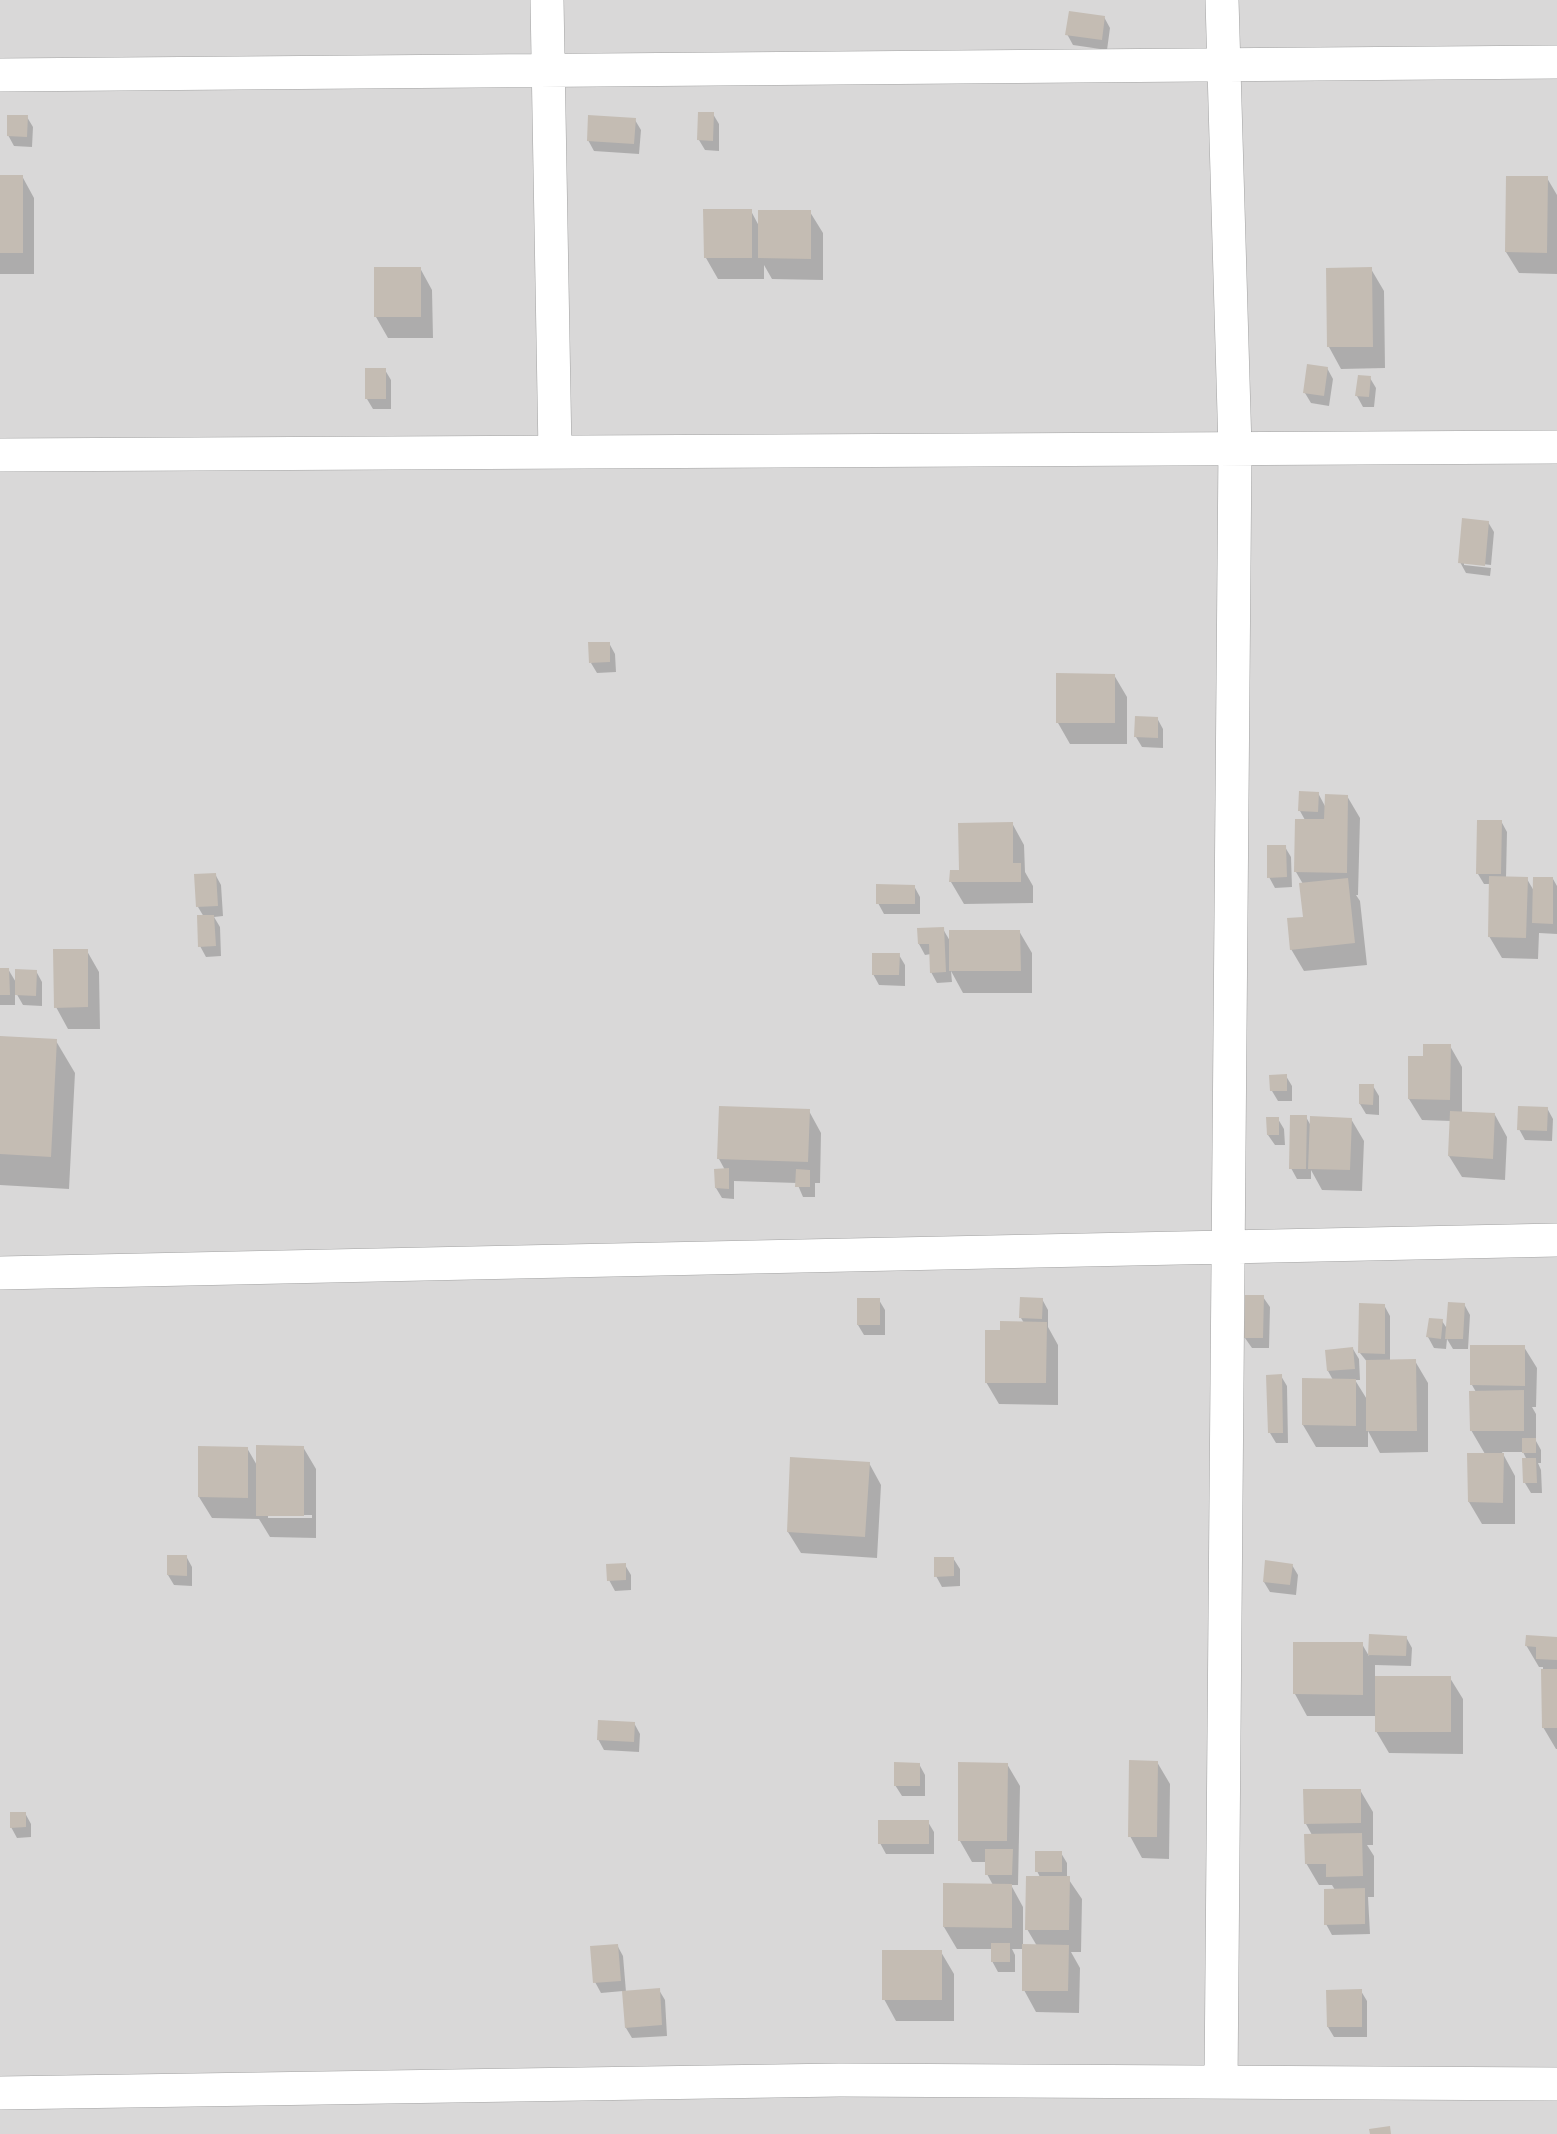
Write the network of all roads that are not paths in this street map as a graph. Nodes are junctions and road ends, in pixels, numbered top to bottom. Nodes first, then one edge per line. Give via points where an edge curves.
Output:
1 (547, 0) edge
2 (1222, 0) edge
3 (1557, 62) edge
4 (1223, 65) junction
5 (548, 70) junction
6 (0, 75) edge
7 (1557, 447) edge
8 (1235, 448) junction
9 (555, 452) junction
10 (0, 455) edge
11 (1557, 1240) edge
12 (1228, 1246) junction
13 (0, 1273) edge
14 (1221, 2082) junction
15 (1557, 2084) edge
16 (0, 2093) edge

1 - 5 street
2 - 4 street
3 - 4 street
4 - 5 street
4 - 8 street
5 - 6 street
5 - 9 street
7 - 8 street
8 - 9 street
8 - 12 street
9 - 10 street
11 - 12 street
12 - 13 street
12 - 14 street
14 - 15 street
14 - 16 street via 840,2080

